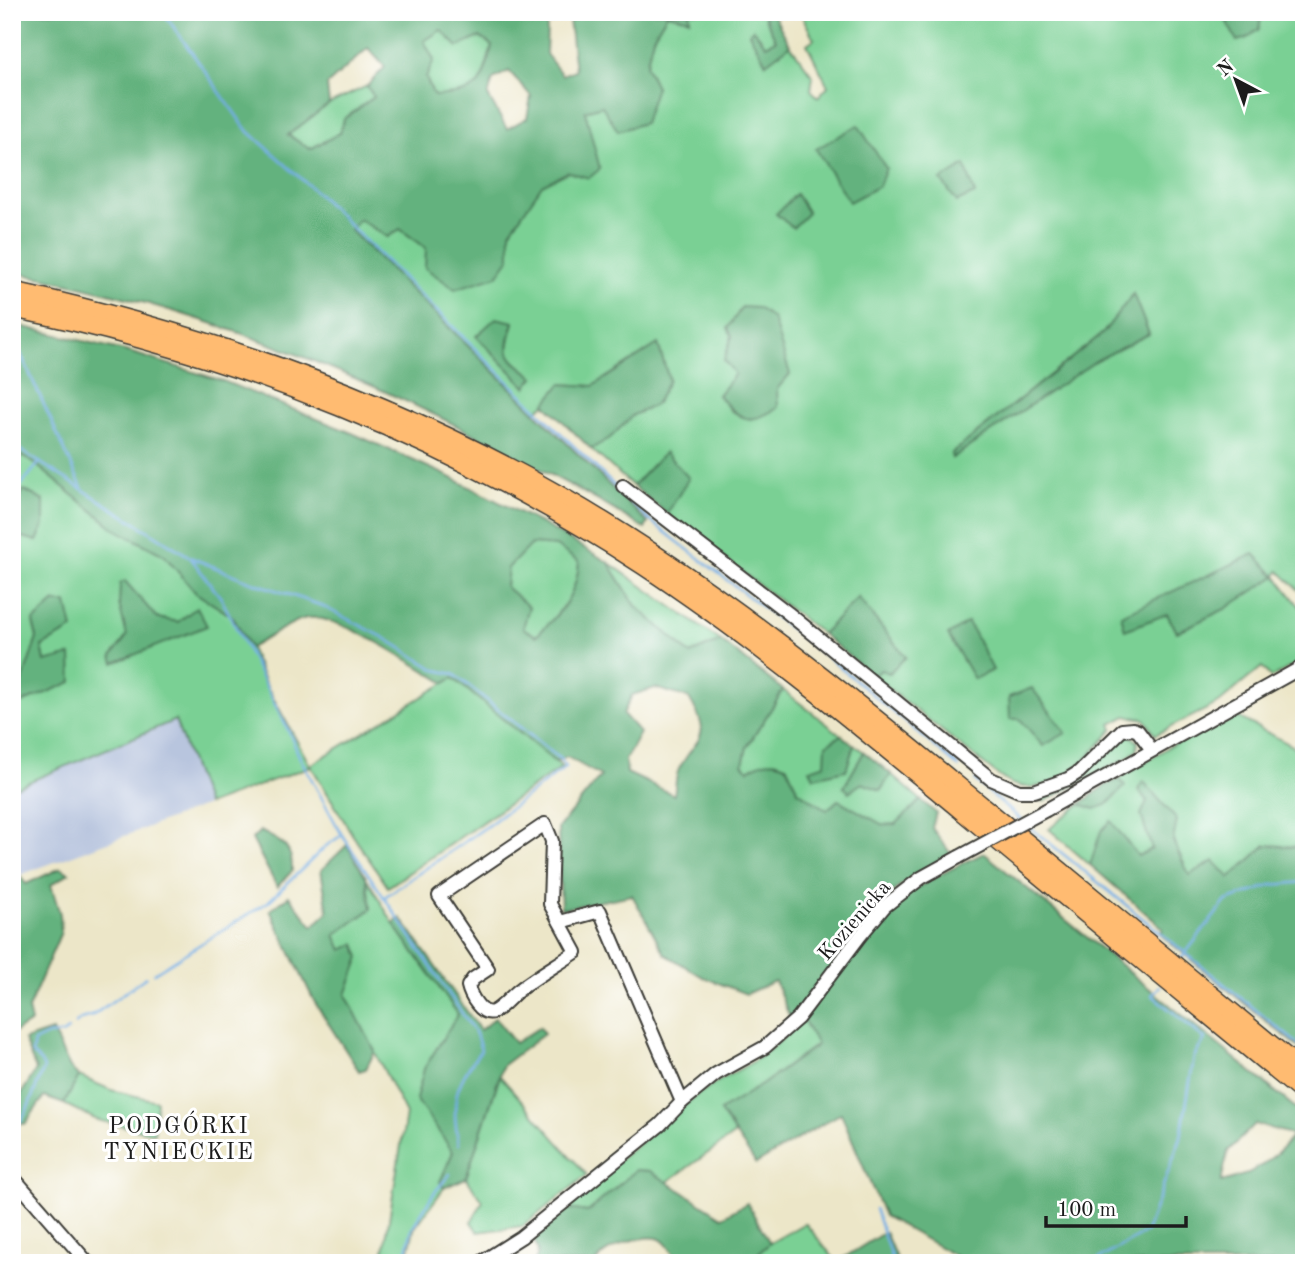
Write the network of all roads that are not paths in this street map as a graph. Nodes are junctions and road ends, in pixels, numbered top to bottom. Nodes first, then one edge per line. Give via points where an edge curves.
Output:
1 (12, 291) edge
2 (12, 308) edge
3 (623, 486) dead end
4 (1304, 666) edge
5 (1152, 750) junction
6 (560, 922) junction
7 (1304, 1072) edge
8 (1304, 1093) edge
9 (682, 1102) junction
10 (12, 1176) edge
11 (88, 1263) edge
12 (480, 1263) edge

1 - 7 highway via 150,324 297,373 427,427 587,512 667,562 777,641
2 - 8 highway via 126,334 320,399 506,484 593,534 706,608 821,695
3 - 5 street via 1002,785 1026,792 1068,779 1128,729 1142,734
4 - 5 street, Kozienicka
5 - 9 street, Kozienicka, bridge via 922,878 885,906 790,1026
6 - 6 street via 550,904 552,841 545,824 439,896 488,969 468,986 486,1012 494,1011 576,952
6 - 9 street via 600,911
9 - 12 street, Kozienicka via 521,1237
10 - 11 street

